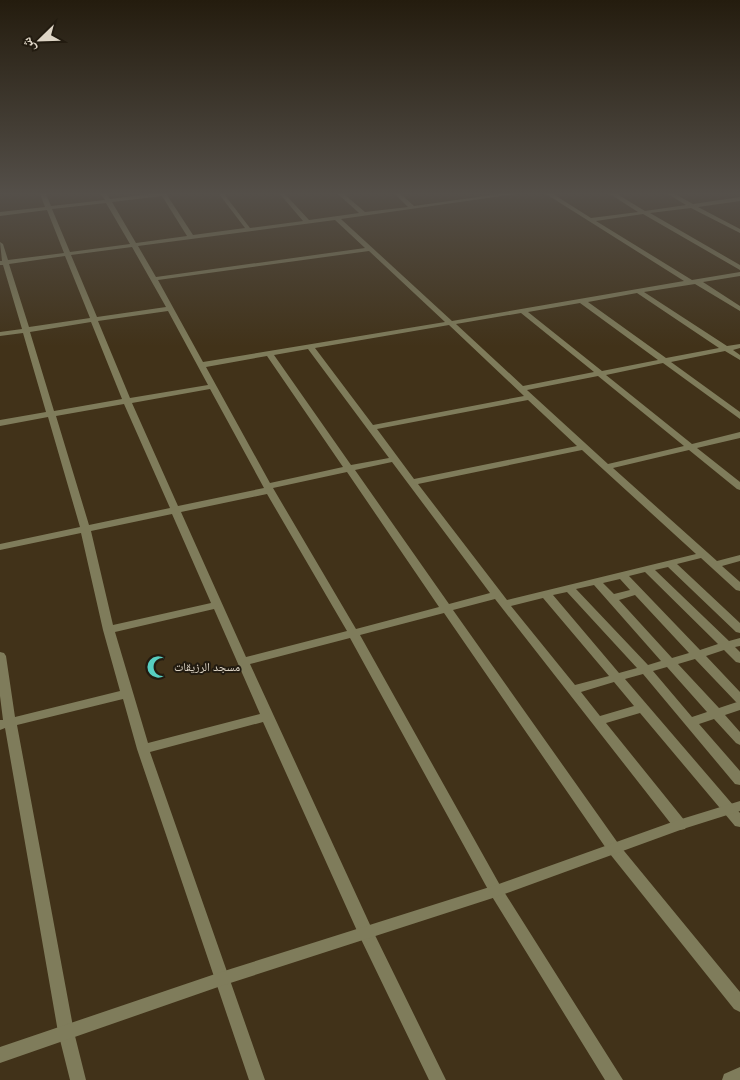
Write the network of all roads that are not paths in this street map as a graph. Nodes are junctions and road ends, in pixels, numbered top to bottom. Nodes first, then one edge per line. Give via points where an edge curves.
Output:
1 (0, 244) edge
2 (63, 244) edge
3 (139, 244) edge
4 (365, 244) edge
5 (631, 244) edge
6 (699, 244) edge
7 (134, 245) junction
8 (370, 249) junction
9 (67, 254) junction
10 (3, 263) edge
11 (740, 268) edge
12 (740, 274) edge
13 (154, 279) junction
14 (693, 282) junction
15 (638, 291) junction
16 (582, 301) junction
17 (171, 308) junction
18 (740, 308) edge
19 (523, 311) junction
20 (94, 320) junction
21 (450, 323) junction
22 (25, 330) junction
23 (0, 334) edge
24 (740, 346) edge
25 (310, 347) junction
26 (726, 348) junction
27 (269, 354) junction
28 (740, 358) edge
29 (663, 361) junction
30 (202, 365) junction
31 (599, 373) junction
32 (213, 386) junction
33 (521, 389) junction
34 (531, 397) junction
35 (127, 401) junction
36 (50, 414) junction
37 (740, 416) edge
38 (0, 423) edge
39 (371, 428) junction
40 (740, 435) edge
41 (584, 446) junction
42 (691, 446) junction
43 (395, 459) junction
44 (607, 467) junction
45 (349, 469) junction
46 (412, 482) junction
47 (740, 487) edge
48 (268, 488) junction
49 (176, 510) junction
50 (85, 528) junction
51 (0, 546) edge
52 (703, 555) junction
53 (740, 558) edge
54 (670, 563) junction
55 (715, 565) junction
56 (648, 569) junction
57 (622, 575) junction
58 (596, 581) junction
59 (569, 588) junction
60 (740, 588) edge
61 (637, 591) junction
62 (546, 594) junction
63 (612, 598) junction
64 (500, 600) junction
65 (218, 605) junction
66 (447, 610) junction
67 (740, 629) edge
68 (109, 630) junction
69 (354, 634) junction
70 (740, 642) edge
71 (727, 646) junction
72 (698, 654) junction
73 (0, 656) edge
74 (740, 659) edge
75 (244, 662) junction
76 (670, 662) junction
77 (645, 669) junction
78 (618, 677) junction
79 (573, 690) junction
80 (128, 693) junction
81 (740, 699) edge
82 (740, 706) edge
83 (643, 708) junction
84 (716, 714) junction
85 (267, 717) junction
86 (598, 721) junction
87 (690, 722) junction
88 (5, 724) edge
89 (740, 740) edge
90 (143, 749) junction
91 (740, 780) edge
92 (735, 808) edge
93 (740, 822) edge
94 (680, 826) junction
95 (615, 850) junction
96 (496, 891) junction
97 (366, 933) junction
98 (220, 979) junction
99 (740, 1004) edge
100 (66, 1032) junction
101 (0, 1055) edge
102 (740, 1075) edge
103 (78, 1080) edge
104 (257, 1080) edge
105 (438, 1080) edge
106 (615, 1080) edge
107 (730, 1080) edge

1 - 10 street
2 - 9 street
3 - 7 street
4 - 8 street
5 - 14 street
6 - 11 street
7 - 9 street
7 - 13 street
8 - 13 street
8 - 21 street
9 - 10 street
9 - 20 street
10 - 22 street
12 - 14 street
13 - 17 street
14 - 15 street
14 - 18 street
15 - 16 street
15 - 26 street
16 - 19 street
16 - 29 street
17 - 20 street
17 - 30 street
19 - 21 street
19 - 31 street
20 - 22 street
20 - 35 street
21 - 25 street
21 - 33 street
22 - 23 street
22 - 36 street
24 - 26 street
25 - 27 street
25 - 39 street
26 - 28 street
26 - 29 street
27 - 30 street
27 - 45 street
29 - 31 street
29 - 37 street
30 - 32 street
31 - 33 street
31 - 42 street
32 - 35 street
32 - 48 street
33 - 34 street
34 - 39 street
34 - 41 street
35 - 36 street
35 - 49 street
36 - 38 street
36 - 50 street
39 - 43 street
40 - 42 street
41 - 44 street
41 - 46 street
42 - 44 street
42 - 47 street
43 - 45 street
43 - 46 street
44 - 52 street
45 - 48 street
45 - 66 street
46 - 64 street
48 - 49 street
48 - 69 street
49 - 50 street
49 - 65 street
50 - 51 street
50 - 68 street
52 - 54 street
52 - 55 street
53 - 55 street
54 - 56 street
54 - 67 street
55 - 60 street
56 - 57 street
56 - 71 street
57 - 58 street
57 - 61 street
58 - 59 street
58 - 63 street
59 - 62 street
59 - 77 street
61 - 63 street
61 - 72 street
62 - 64 street
62 - 78 street
63 - 76 street
64 - 66 street
64 - 79 street
65 - 68 street
65 - 75 street
66 - 69 street
66 - 95 street
68 - 80 street
69 - 75 street
69 - 96 street
70 - 71 street
71 - 72 street
71 - 74 street
72 - 76 street
72 - 81 street
73 - 88 street
75 - 85 street
76 - 77 street
76 - 84 street
77 - 78 street
77 - 87 street
78 - 79 street
78 - 83 street
79 - 86 street
80 - 88 street
80 - 90 street
82 - 84 street
83 - 86 street
83 - 92 street
84 - 87 street
84 - 89 street
85 - 90 street
85 - 97 street
86 - 94 street
87 - 91 street
88 - 100 street
90 - 98 street
92 - 93 street
92 - 94 street
94 - 95 street
95 - 96 street
95 - 99 street
96 - 97 street
96 - 106 street
97 - 98 street
97 - 105 street
98 - 100 street
98 - 104 street
100 - 101 street
100 - 103 street
102 - 107 street

